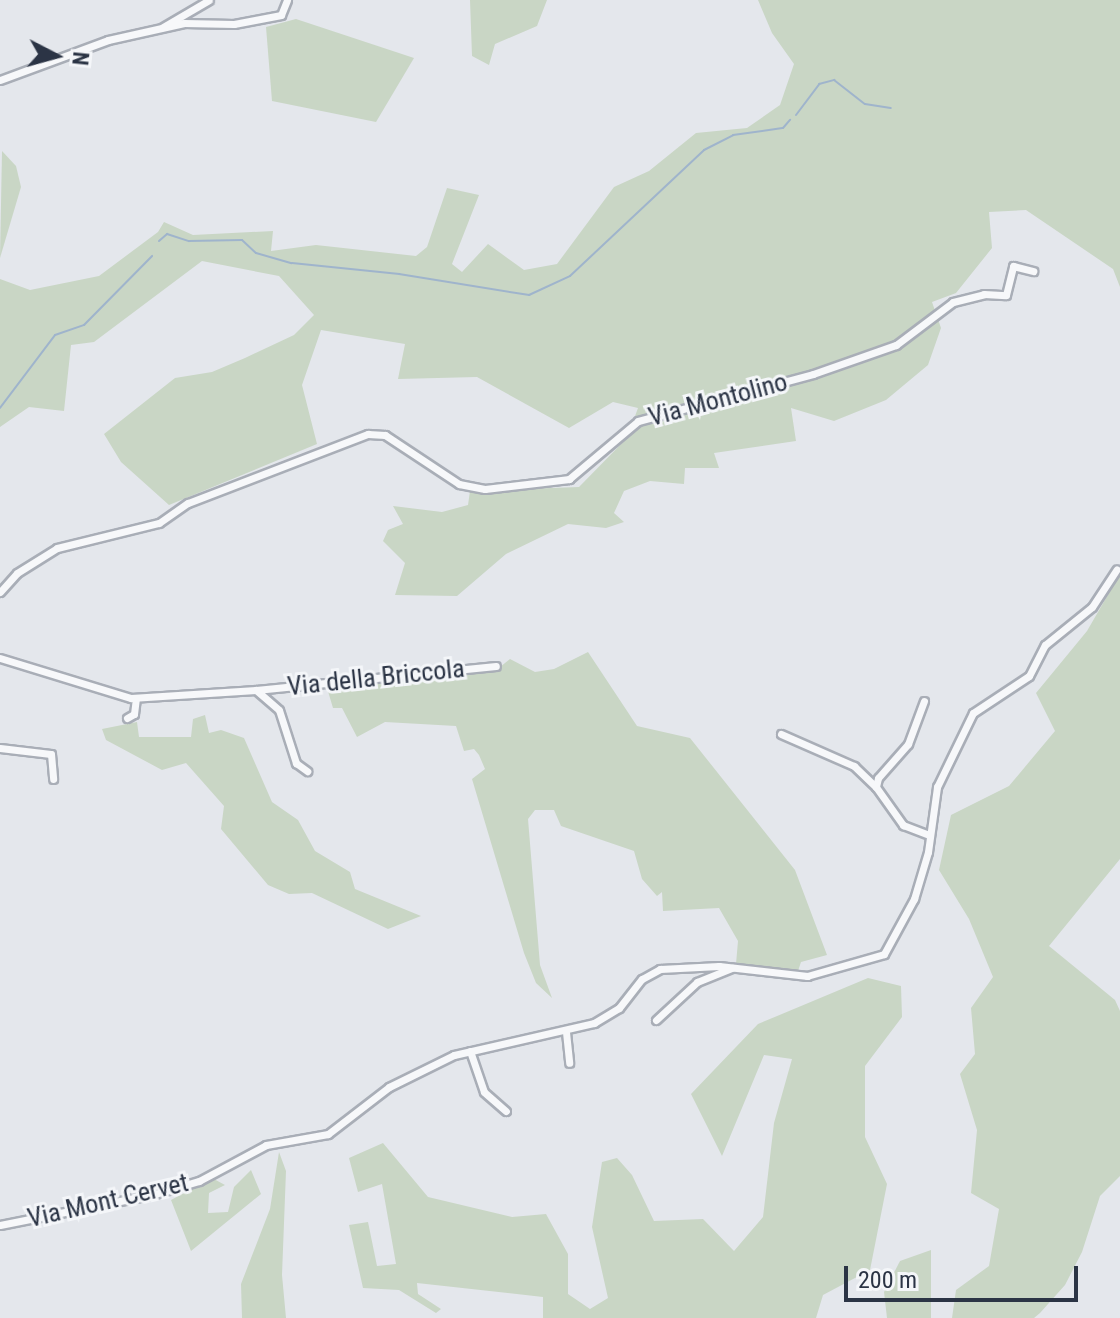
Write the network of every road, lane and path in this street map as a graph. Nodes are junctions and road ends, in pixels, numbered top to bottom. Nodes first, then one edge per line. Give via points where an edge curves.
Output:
1 (209, 0) edge
2 (287, 0) edge
3 (162, 28) junction
4 (0, 80) edge
5 (1033, 271) dead end
6 (1117, 569) dead end
7 (0, 592) edge
8 (0, 658) edge
9 (496, 666) dead end
10 (256, 690) junction
11 (136, 698) junction
12 (924, 701) dead end
13 (127, 718) dead end
14 (781, 734) dead end
15 (0, 748) edge
16 (307, 771) dead end
17 (53, 779) dead end
18 (876, 787) junction
19 (929, 835) junction
20 (732, 968) junction
21 (656, 1020) dead end
22 (566, 1032) junction
23 (470, 1051) junction
24 (569, 1063) dead end
25 (506, 1111) dead end
26 (0, 1225) edge

1 - 3 street
2 - 3 street via 281,15
3 - 4 street via 108,40
5 - 7 street, Via Montolino via 1013,266 1006,295 953,302 896,345 813,374 638,421 569,479 485,489 459,484 385,435 368,434 188,503 159,523 57,548 17,573
6 - 19 street, Via Mont Cervet via 1092,607 1045,645 1029,676 973,713 937,787
8 - 11 street
9 - 10 street, Via della Briccola
10 - 11 street, Via della Briccola
10 - 16 street via 279,710 296,763
11 - 13 street via 134,714
12 - 18 street via 908,744
14 - 18 street via 854,766
15 - 17 street via 51,754
18 - 19 street via 903,825
19 - 20 street, Via Mont Cervet via 914,899 884,954 807,976
20 - 21 street, Via Mont Cervet via 697,982
20 - 22 street, Via Mont Cervet via 660,969 642,979 619,1008
22 - 23 street, Via Mont Cervet
22 - 24 street
23 - 25 street via 484,1092
23 - 26 street, Via Mont Cervet via 389,1087 328,1134 266,1145 199,1181 155,1194

